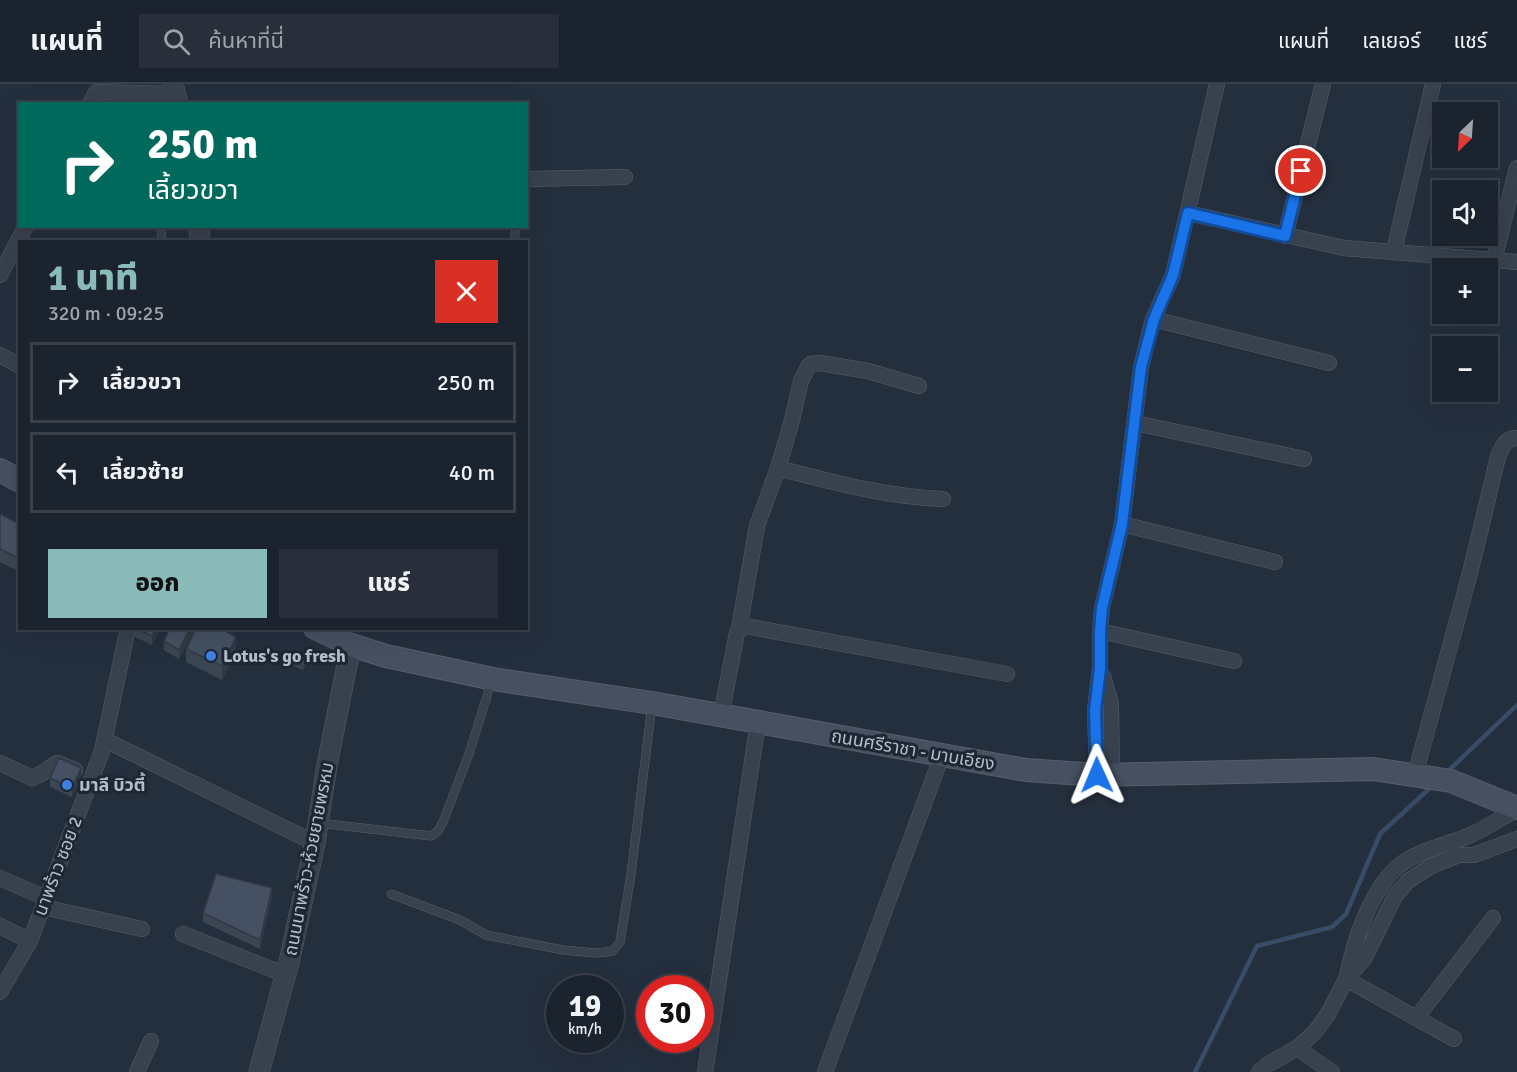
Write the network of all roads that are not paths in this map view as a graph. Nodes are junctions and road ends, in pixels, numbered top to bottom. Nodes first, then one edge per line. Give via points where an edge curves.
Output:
1 (1217, 84) edge
2 (1323, 84) edge
3 (1432, 84) edge
4 (176, 94) edge
5 (91, 102) edge
6 (1517, 168) edge
7 (625, 177) dead end
8 (528, 179) edge
9 (1188, 213) junction
10 (1285, 236) junction
11 (1394, 251) junction
12 (1472, 258) edge
13 (1494, 258) edge
14 (1498, 260) edge
15 (1517, 262) edge
16 (14, 264) edge
17 (0, 275) edge
18 (1154, 319) junction
19 (0, 356) edge
20 (1329, 363) dead end
21 (18, 365) edge
22 (919, 386) dead end
23 (1135, 423) junction
24 (1517, 438) edge
25 (1304, 459) dead end
26 (778, 468) junction
27 (0, 470) edge
28 (18, 480) edge
29 (943, 499) dead end
30 (1122, 524) junction
31 (1275, 562) dead end
32 (739, 629) junction
33 (128, 630) edge
34 (319, 630) edge
35 (1100, 631) junction
36 (351, 645) junction
37 (1234, 661) dead end
38 (1007, 674) dead end
39 (493, 679) junction
40 (652, 703) junction
41 (721, 715) junction
42 (758, 722) junction
43 (105, 740) junction
44 (942, 754) junction
45 (0, 763) edge
46 (1104, 775) junction
47 (1415, 775) junction
48 (92, 776) junction
49 (1517, 808) edge
50 (318, 823) junction
51 (1517, 839) edge
52 (315, 843) junction
53 (0, 878) edge
54 (391, 894) dead end
55 (45, 902) junction
56 (1493, 918) dead end
57 (0, 926) edge
58 (142, 929) dead end
59 (183, 934) dead end
60 (30, 942) junction
61 (285, 975) junction
62 (1346, 979) junction
63 (0, 992) edge
64 (1417, 1017) junction
65 (1454, 1039) dead end
66 (152, 1041) dead end
67 (1297, 1048) junction
68 (137, 1072) edge
69 (259, 1072) edge
70 (705, 1072) edge
71 (825, 1072) edge
72 (1259, 1072) edge
73 (1332, 1072) edge

1 - 9 street
2 - 10 street
3 - 11 street
4 - 5 street via 96,92
6 - 13 street
7 - 8 street
9 - 10 street
9 - 18 street via 1173,275
10 - 11 street via 1344,248
11 - 12 street
14 - 15 street
16 - 17 street
18 - 20 street
18 - 23 street via 1141,367
19 - 21 street
22 - 26 street via 868,371 811,364 801,381
23 - 25 street
23 - 30 street
24 - 47 street via 1506,441 1498,457
26 - 29 street via 912,498
26 - 32 street via 757,526
27 - 28 main road
30 - 31 street
30 - 35 street
32 - 38 street via 745,626
32 - 41 street
33 - 43 street, นาพร้าว ซอย 2
34 - 36 main road, ถนนศรีราชา - มาบเอียง
35 - 37 street
35 - 46 street via 1100,668 1111,704
36 - 39 main road, ถนนศรีราชา - มาบเอียง
36 - 50 street, ถนนนาพร้าว-ห้วยยายพรหม
39 - 40 main road, ถนนศรีราชา - มาบเอียง
39 - 50 lane via 438,831 431,836
40 - 41 main road, ถนนศรีราชา - มาบเอียง
40 - 54 lane via 629,885 620,942 613,951 563,950 486,935 460,920
41 - 42 main road, ถนนศรีราชา - มาบเอียง
42 - 44 main road, ถนนศรีราชา - มาบเอียง
42 - 70 street
43 - 48 street, นาพร้าว ซอย 2
43 - 52 street
44 - 46 main road, ถนนศรีราชา - มาบเอียง via 1026,770
44 - 71 street
45 - 48 street via 33,778 57,763
46 - 47 main road, ถนนศรีราชา - มาบเอียง via 1373,769
47 - 49 main road, ถนนศรีราชา - มาบเอียง via 1450,781
48 - 55 street, นาพร้าว ซอย 2
49 - 62 street via 1473,834 1401,864 1382,885 1360,928
50 - 52 street, ถนนนาพร้าว-ห้วยยายพรหม
51 - 62 street via 1431,866 1408,881 1395,897 1364,959
52 - 61 street, ถนนนาพร้าว-ห้วยยายพรหม
53 - 55 street
55 - 58 street
55 - 60 street, นาพร้าว ซอย 2
56 - 64 street
57 - 60 street
59 - 61 street
60 - 63 street, นาพร้าว ซอย 2
61 - 69 street, ถนนนาพร้าว-ห้วยยายพรหม
62 - 64 street
62 - 67 street via 1328,1014
64 - 65 street
66 - 68 street
67 - 72 street
67 - 73 street

